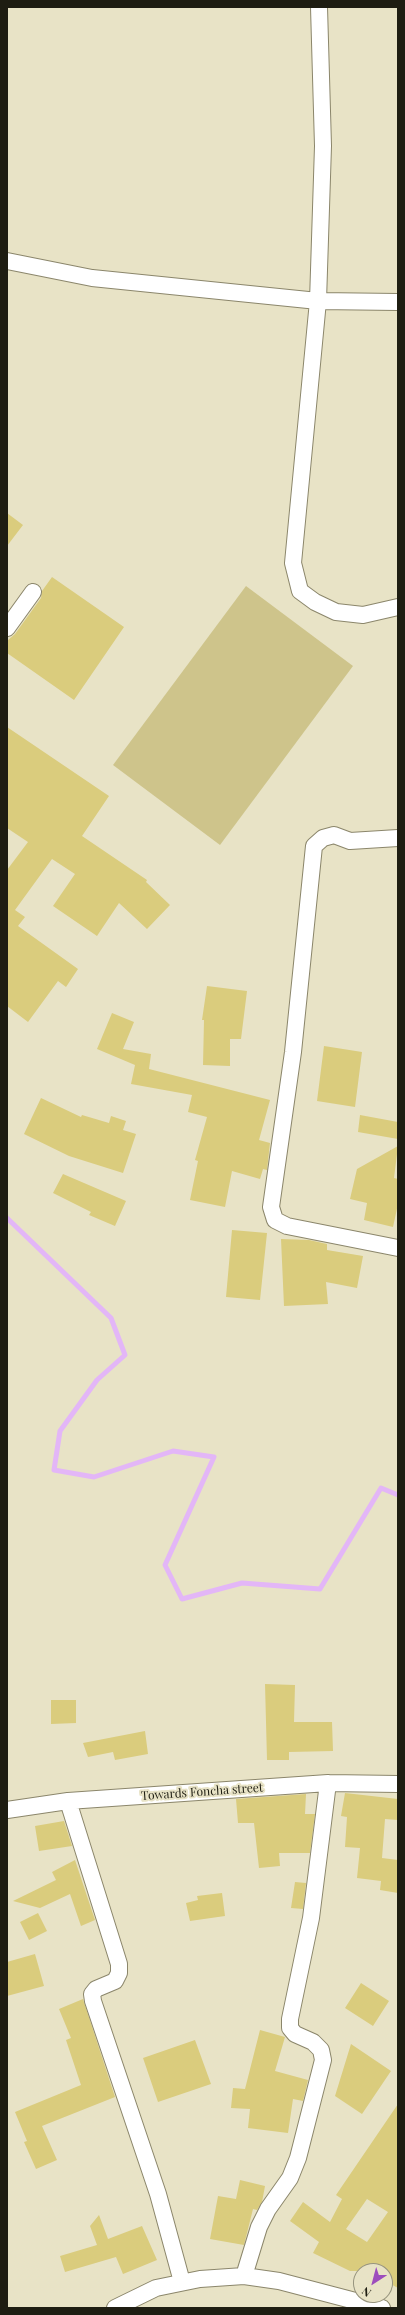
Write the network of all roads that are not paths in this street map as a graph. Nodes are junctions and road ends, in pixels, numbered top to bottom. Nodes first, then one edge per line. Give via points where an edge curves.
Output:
1 (319, 7) edge
2 (7, 261) edge
3 (318, 301) junction
4 (398, 302) edge
5 (32, 592) dead end
6 (398, 607) edge
7 (7, 628) edge
8 (398, 838) edge
9 (398, 1248) edge
10 (328, 1783) junction
11 (398, 1784) edge
12 (68, 1801) junction
13 (7, 1810) edge
14 (244, 2276) junction
15 (182, 2282) junction
16 (115, 2308) edge
17 (382, 2308) edge

1 - 3 street via 323,146
2 - 3 street via 92,278
3 - 4 street
3 - 6 street via 292,563 300,591 336,612 363,615
5 - 7 street
8 - 9 street via 350,841 334,835 323,838 314,846 293,1052 271,1208 275,1220 287,1226
10 - 11 street, Towards Foncha street
10 - 12 street, Towards Foncha street
10 - 14 street via 311,1918 290,2019 290,2028 295,2034 314,2042 321,2050 323,2060 298,2158 290,2178 268,2209 259,2227
12 - 13 street, Towards Foncha street
12 - 15 street via 119,1964 119,1973 115,1981 96,1989 92,1994 93,2001 158,2194
14 - 15 street via 200,2278
14 - 17 street via 279,2281
15 - 16 street via 156,2288

